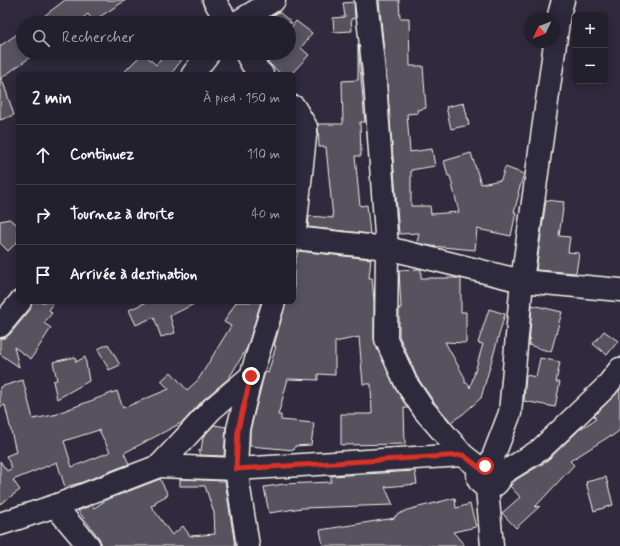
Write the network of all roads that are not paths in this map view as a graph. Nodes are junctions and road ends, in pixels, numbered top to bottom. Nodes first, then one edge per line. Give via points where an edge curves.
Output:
1 (214, 0) edge
2 (274, 0) edge
3 (366, 0) edge
4 (562, 0) edge
5 (224, 16) edge
6 (248, 16) edge
7 (250, 60) edge
8 (260, 72) edge
9 (296, 110) edge
10 (296, 220) edge
11 (296, 239) edge
12 (387, 248) junction
13 (522, 281) junction
14 (620, 290) edge
15 (18, 304) edge
16 (273, 304) edge
17 (0, 326) edge
18 (620, 369) edge
19 (251, 376) junction
20 (463, 455) junction
21 (159, 466) junction
22 (236, 469) junction
23 (489, 474) junction
24 (55, 506) junction
25 (0, 524) edge
26 (89, 546) edge
27 (248, 546) edge
28 (492, 546) edge

1 - 5 street
2 - 6 street
3 - 12 street via 375,82
4 - 13 street
7 - 8 street
9 - 10 street via 306,127
11 - 12 street
12 - 13 street
12 - 20 street via 386,339 413,394
13 - 14 street
13 - 23 street via 510,413
15 - 17 street
16 - 19 street
18 - 23 street via 606,387 540,450
19 - 21 street via 212,409
19 - 22 street via 238,429
20 - 22 street
20 - 23 street
21 - 22 street
21 - 24 street
22 - 27 street
23 - 28 street
24 - 25 street
24 - 26 street

